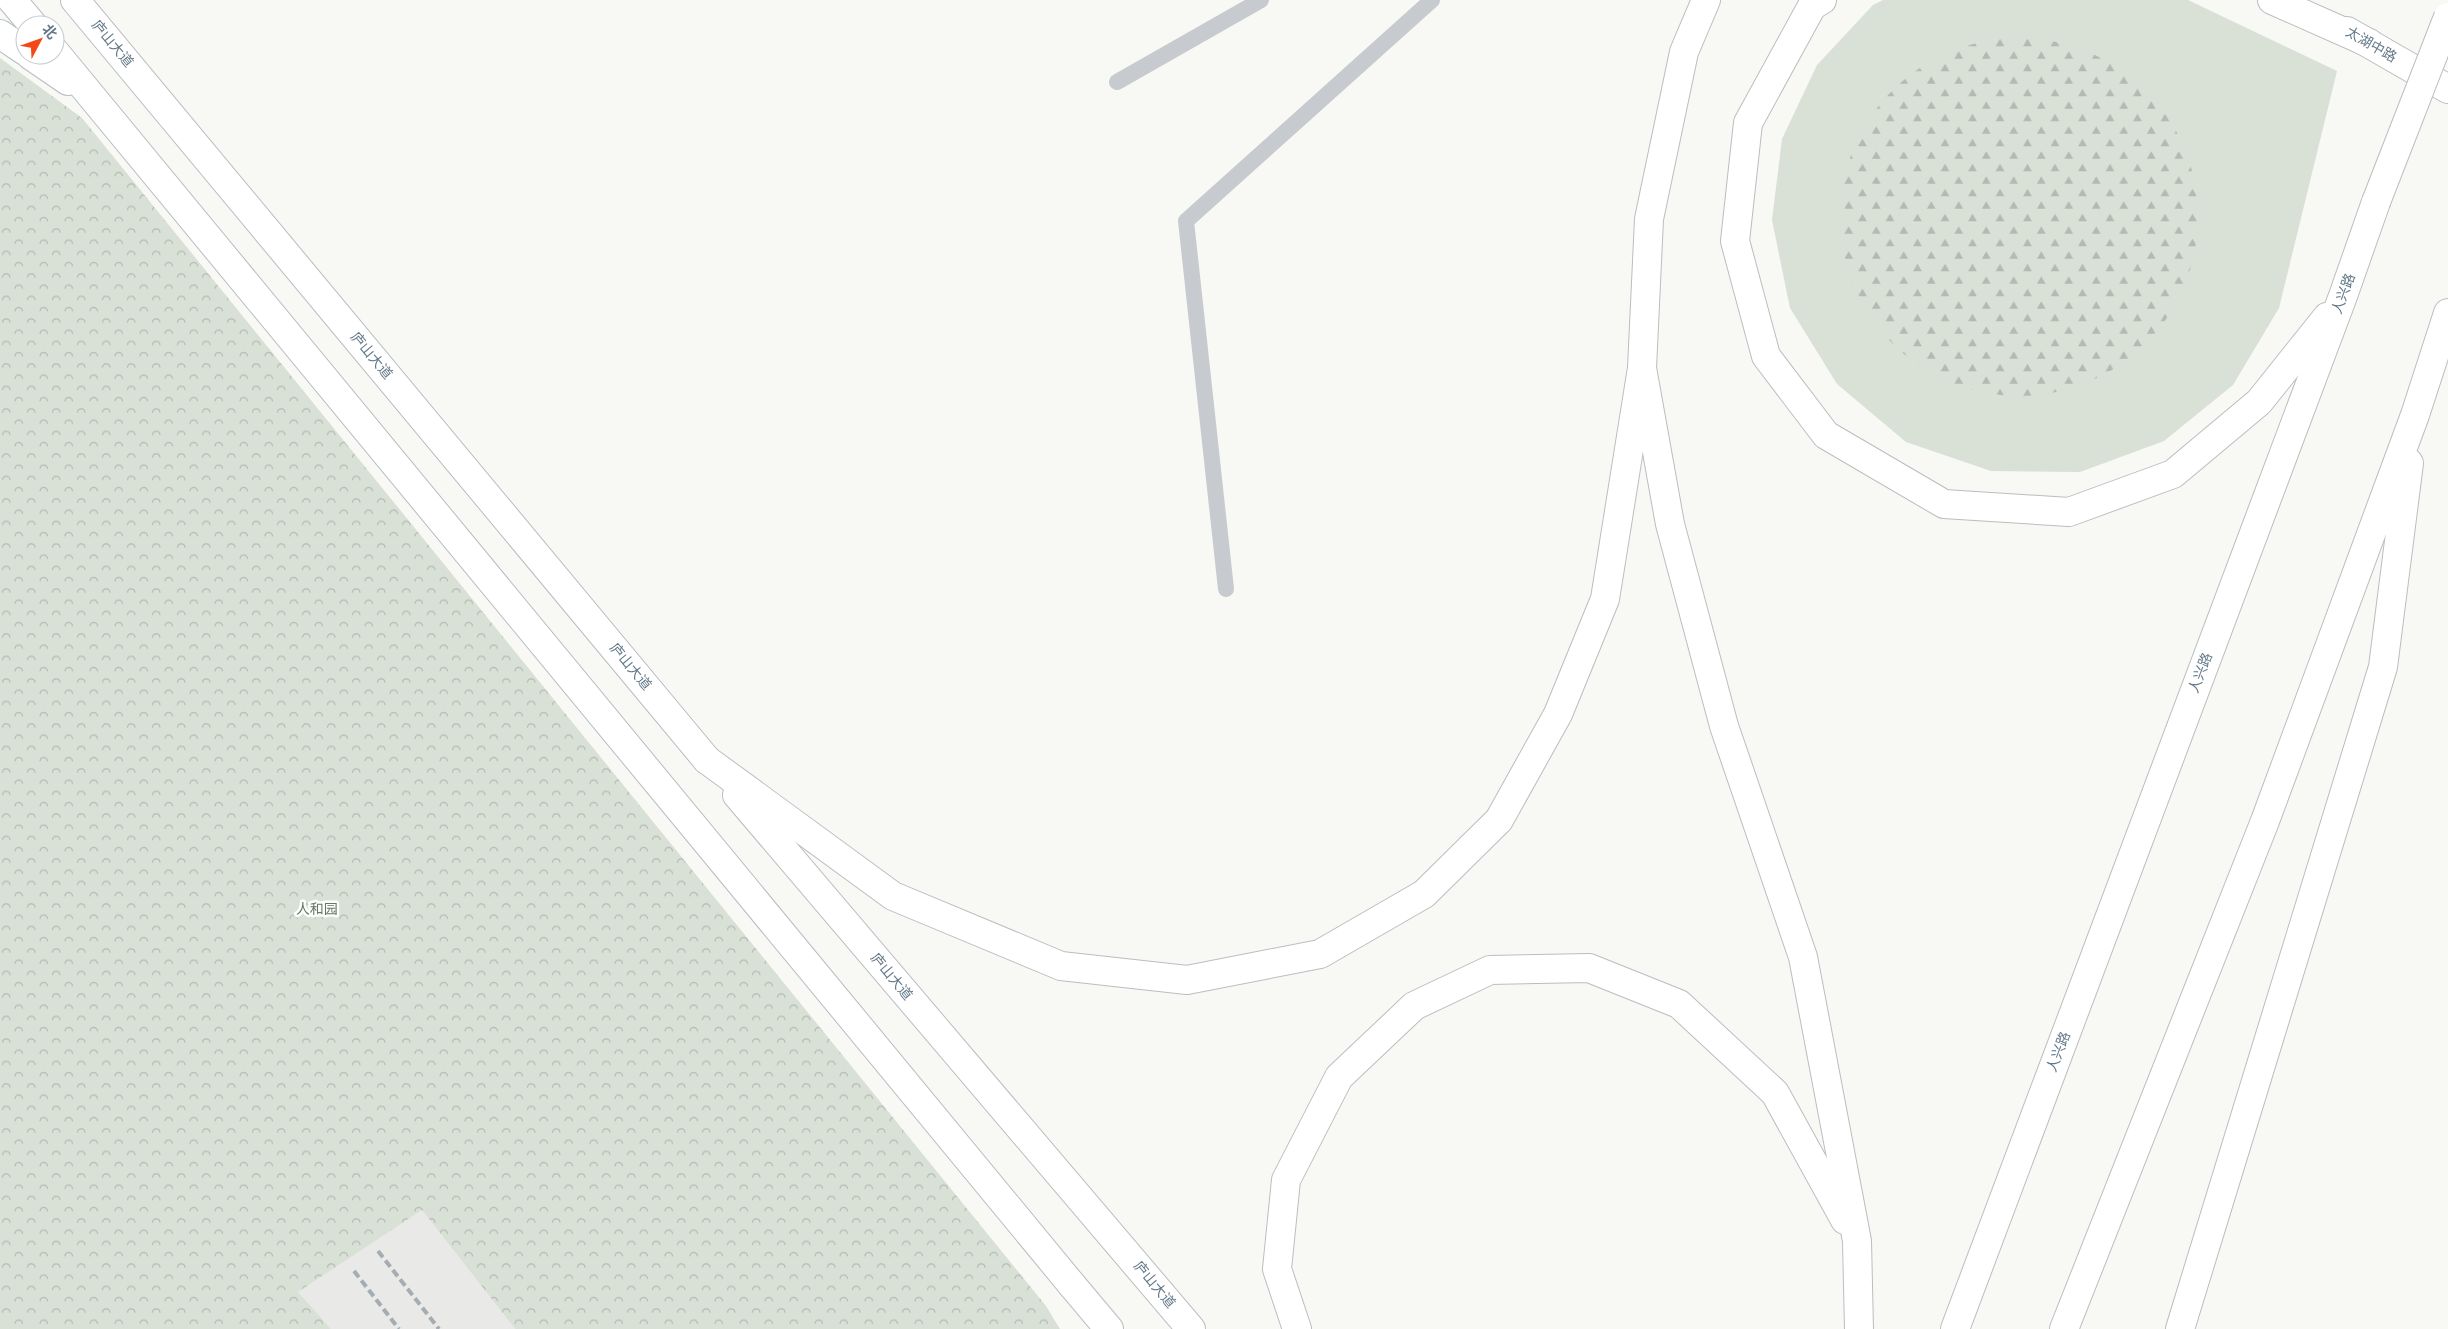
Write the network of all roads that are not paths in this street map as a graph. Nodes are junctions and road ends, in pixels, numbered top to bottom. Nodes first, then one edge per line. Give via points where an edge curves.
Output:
1 (12, 0) edge
2 (75, 0) edge
3 (1261, 0) edge
4 (1432, 0) edge
5 (1706, 0) edge
6 (1822, 0) edge
7 (2272, 0) edge
8 (2294, 0) edge
9 (25, 15) edge
10 (2448, 17) edge
11 (0, 34) edge
12 (2369, 43) junction
13 (15, 44) edge
14 (65, 64) edge
15 (44, 65) edge
16 (1117, 82) dead end
17 (2448, 89) edge
18 (93, 99) junction
19 (2343, 296) junction
20 (2448, 313) edge
21 (1642, 368) junction
22 (2415, 415) junction
23 (1226, 589) dead end
24 (707, 760) junction
25 (1857, 1241) junction
26 (1072, 1285) junction
27 (1101, 1329) edge
28 (1109, 1329) edge
29 (1191, 1329) edge
30 (1297, 1329) edge
31 (1859, 1329) edge
32 (1954, 1329) edge
33 (2064, 1329) edge
34 (2180, 1329) edge

1 - 9 main road
2 - 24 main road, 庐山大道
3 - 16 lane
4 - 23 lane via 1186,221
5 - 21 main road via 1684,52 1649,219
6 - 19 main road via 1812,6 1748,123 1735,240 1766,356 1826,435 1944,504 2069,512 2173,474 2259,402
7 - 12 main road
8 - 12 main road, 太湖中路
10 - 19 main road, 人兴路, bridge
11 - 13 main road
12 - 17 main road, 太湖中路
14 - 18 main road
15 - 18 main road
18 - 26 main road
19 - 32 main road, 人兴路
20 - 22 main road
21 - 24 main road via 1605,599 1558,714 1499,820 1424,894 1320,954 1187,980 1061,966 893,896
21 - 25 main road via 1670,524 1724,726 1803,957
22 - 33 main road via 2265,821
22 - 34 main road via 2383,667
24 - 29 main road, 庐山大道
25 - 30 main road via 1775,1093 1679,1004 1588,968 1490,970 1414,1006 1339,1077 1286,1180 1277,1269
25 - 31 main road
26 - 27 main road
26 - 28 main road

